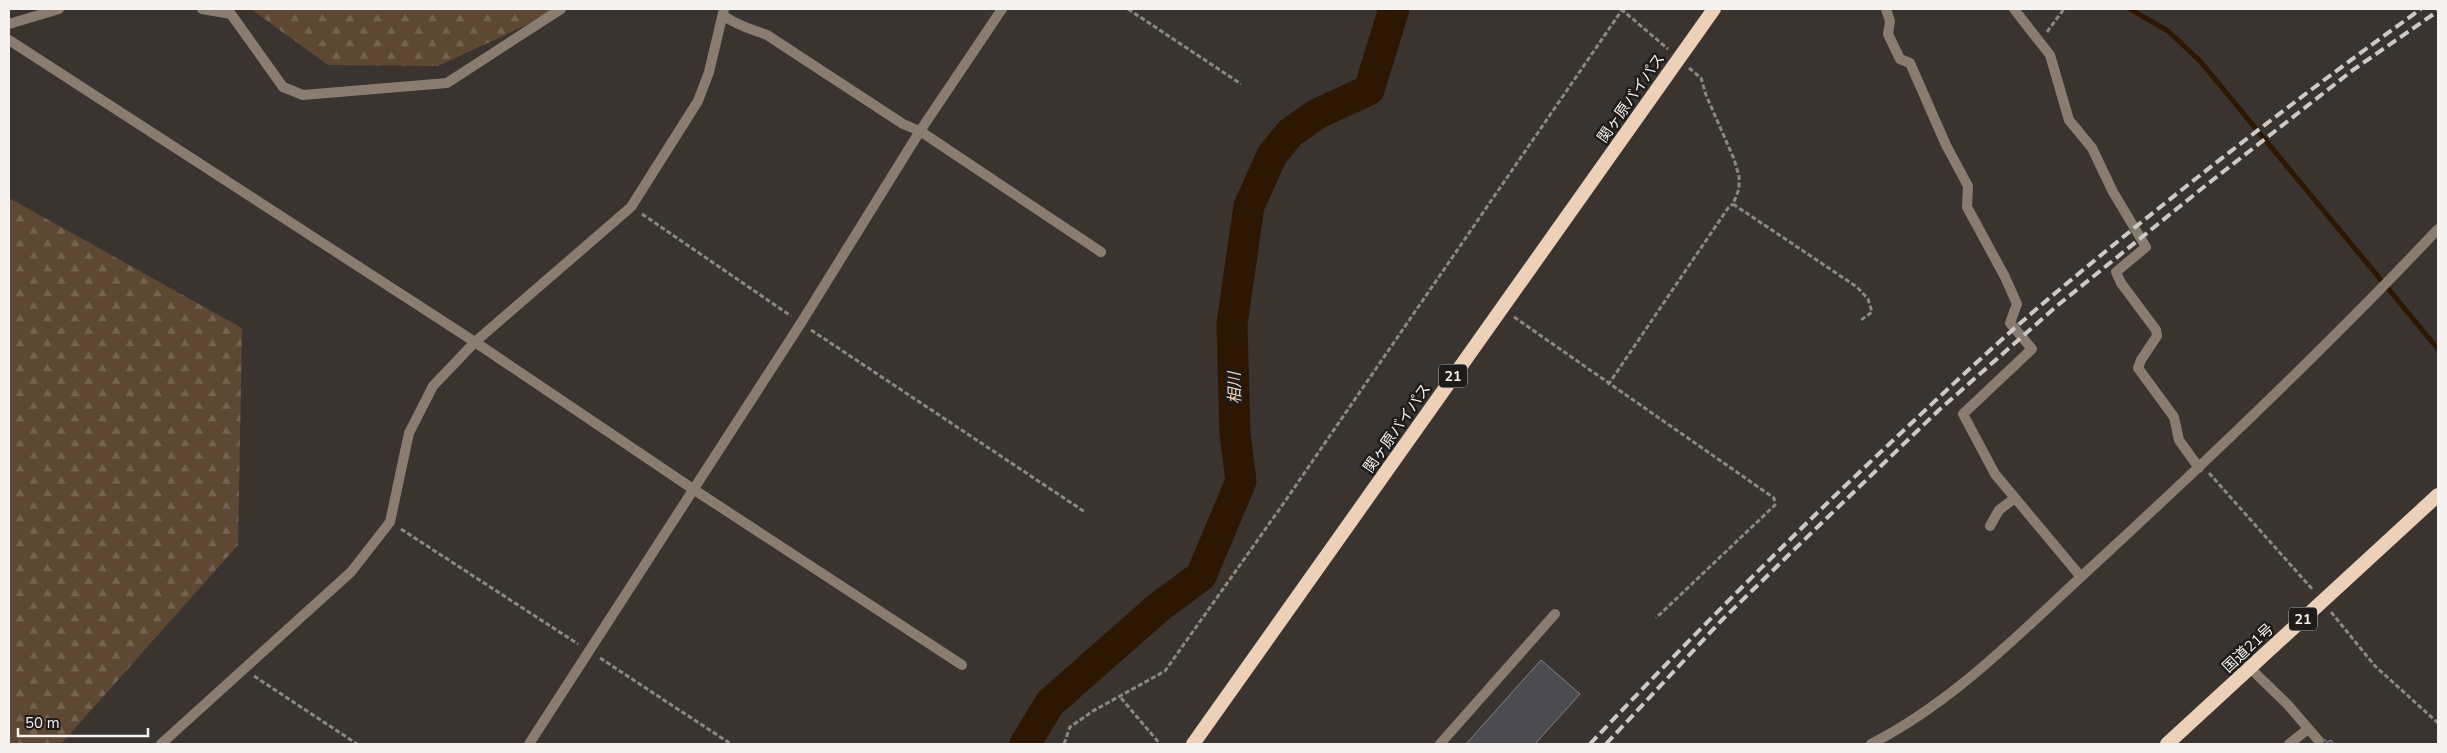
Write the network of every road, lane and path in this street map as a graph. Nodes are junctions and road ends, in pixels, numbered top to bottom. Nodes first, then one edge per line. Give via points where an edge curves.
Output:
1 (59, 9) edge
2 (202, 9) edge
3 (560, 9) edge
4 (1002, 9) edge
5 (1128, 9) edge
6 (1621, 9) edge
7 (1714, 9) edge
8 (1886, 9) edge
9 (2014, 9) edge
10 (2064, 9) edge
11 (724, 12) edge
12 (9, 24) edge
13 (9, 40) edge
14 (2039, 42) junction
15 (1679, 58) junction
16 (1241, 84) dead end
17 (920, 131) junction
18 (1734, 204) junction
19 (631, 206) junction
20 (2438, 229) edge
21 (1101, 252) dead end
22 (1502, 308) junction
23 (1861, 320) dead end
24 (801, 323) junction
25 (475, 342) junction
26 (1608, 385) junction
27 (2200, 468) junction
28 (693, 489) junction
29 (2438, 495) edge
30 (2015, 498) junction
31 (1085, 512) dead end
32 (390, 522) junction
33 (1990, 526) dead end
34 (2081, 577) junction
35 (1555, 614) dead end
36 (1656, 618) dead end
37 (588, 650) junction
38 (962, 665) dead end
39 (2250, 668) junction
40 (245, 670) junction
41 (1120, 698) junction
42 (2308, 729) junction
43 (2299, 741) edge
44 (2319, 742) dead end
45 (161, 744) edge
46 (357, 744) edge
47 (528, 744) edge
48 (730, 744) edge
49 (1064, 744) edge
50 (1160, 744) edge
51 (1193, 744) edge
52 (1440, 744) edge
53 (1871, 744) edge
54 (2167, 744) edge
55 (2289, 744) edge

1 - 12 street
2 - 3 street via 231,14 283,87 303,95 447,83
4 - 17 street
5 - 16 path
6 - 15 path
6 - 41 path via 1165,672
7 - 15 highway, 関ヶ原バイパス / 21
8 - 30 street via 1890,21 1888,34 1900,59 1910,63 1968,186 1967,207 2017,304 2010,323 2032,349 1964,414 1995,474
9 - 14 street
10 - 14 path
11 - 17 street via 738,26 767,35 903,124
11 - 19 street via 698,101
13 - 25 street
14 - 27 street via 2050,55 2069,120 2092,148 2113,192 2146,247 2116,272 2156,330 2157,336 2138,368 2174,417 2179,440
15 - 18 path via 1701,78 1734,159 1739,183
15 - 22 highway, 関ヶ原バイパス / 21
17 - 21 street
17 - 24 street
18 - 23 path via 1858,287 1868,299 1872,312
18 - 26 path via 1728,208
19 - 24 path
19 - 25 street
20 - 27 street
22 - 26 path
22 - 51 highway, 関ヶ原バイパス / 21
24 - 28 street
24 - 31 path
25 - 28 street
25 - 32 street via 433,386 409,433
26 - 36 path via 1774,498 1775,505
27 - 34 street
28 - 37 street
28 - 38 street
29 - 39 highway, 国道21号 / 21
30 - 33 street via 1999,510
30 - 34 street
32 - 37 path
32 - 40 street via 351,572
34 - 53 street via 2014,642 1977,672 1928,709
35 - 52 street
37 - 47 street
37 - 48 path
39 - 42 street
39 - 54 highway, 国道21号 / 21
40 - 45 street
40 - 46 path
41 - 49 path via 1070,727
41 - 50 path
42 - 43 street
42 - 44 street
43 - 55 street

